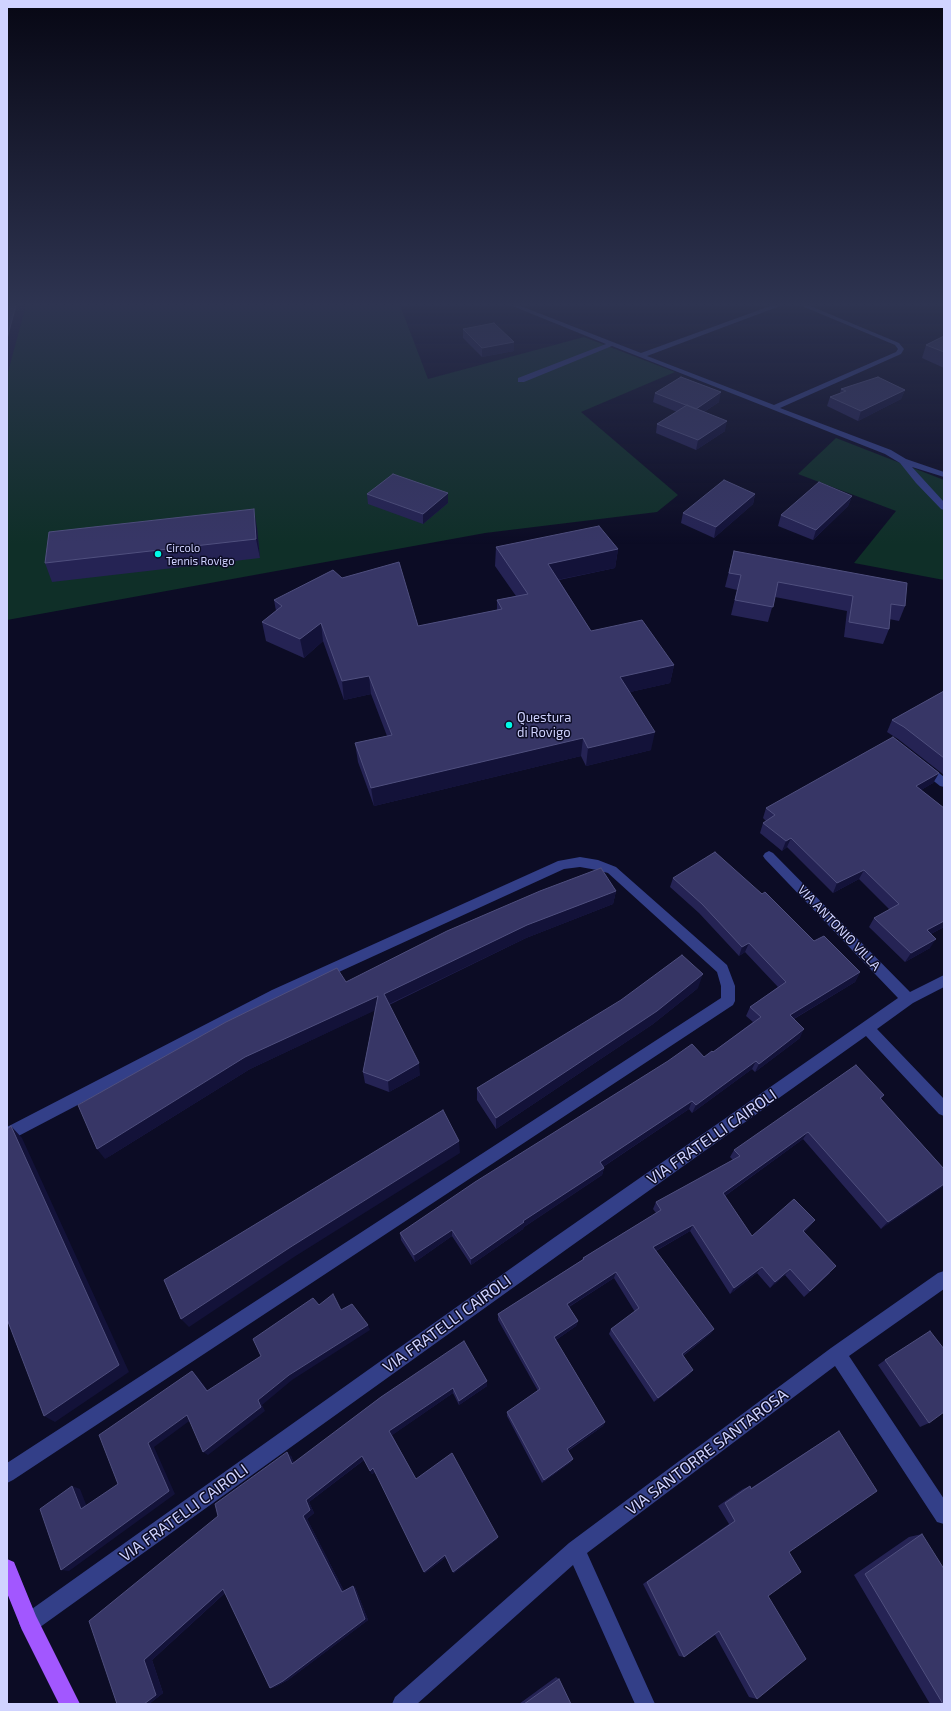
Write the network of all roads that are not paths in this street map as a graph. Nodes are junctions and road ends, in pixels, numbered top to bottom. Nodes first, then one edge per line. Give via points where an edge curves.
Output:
1 (714, 385) edge
2 (827, 385) edge
3 (774, 408) junction
4 (903, 460) junction
5 (944, 475) edge
6 (944, 507) edge
7 (916, 760) edge
8 (944, 783) edge
9 (769, 856) dead end
10 (944, 980) edge
11 (908, 999) junction
12 (867, 1028) junction
13 (944, 1109) edge
14 (7, 1135) edge
15 (944, 1279) edge
16 (837, 1354) junction
17 (7, 1474) edge
18 (944, 1515) edge
19 (576, 1550) junction
20 (7, 1569) edge
21 (29, 1623) junction
22 (65, 1702) edge
23 (402, 1704) edge
24 (645, 1704) edge

1 - 3 street
2 - 3 street
3 - 4 street
4 - 5 street
4 - 6 street
7 - 8 street
9 - 11 street, VIA ANTONIO VILLA
10 - 11 street
11 - 12 street
12 - 13 street
12 - 21 street, VIA FRATELLI CAIROLI
14 - 17 street via 277,994 562,864 580,862 612,870 722,969 728,986 728,1001
15 - 16 street, VIA SANTORRE SANTAROSA
16 - 18 street
16 - 19 street, VIA SANTORRE SANTAROSA
19 - 23 street, VIA SANTORRE SANTAROSA
19 - 24 street
20 - 21 main road
21 - 22 main road

